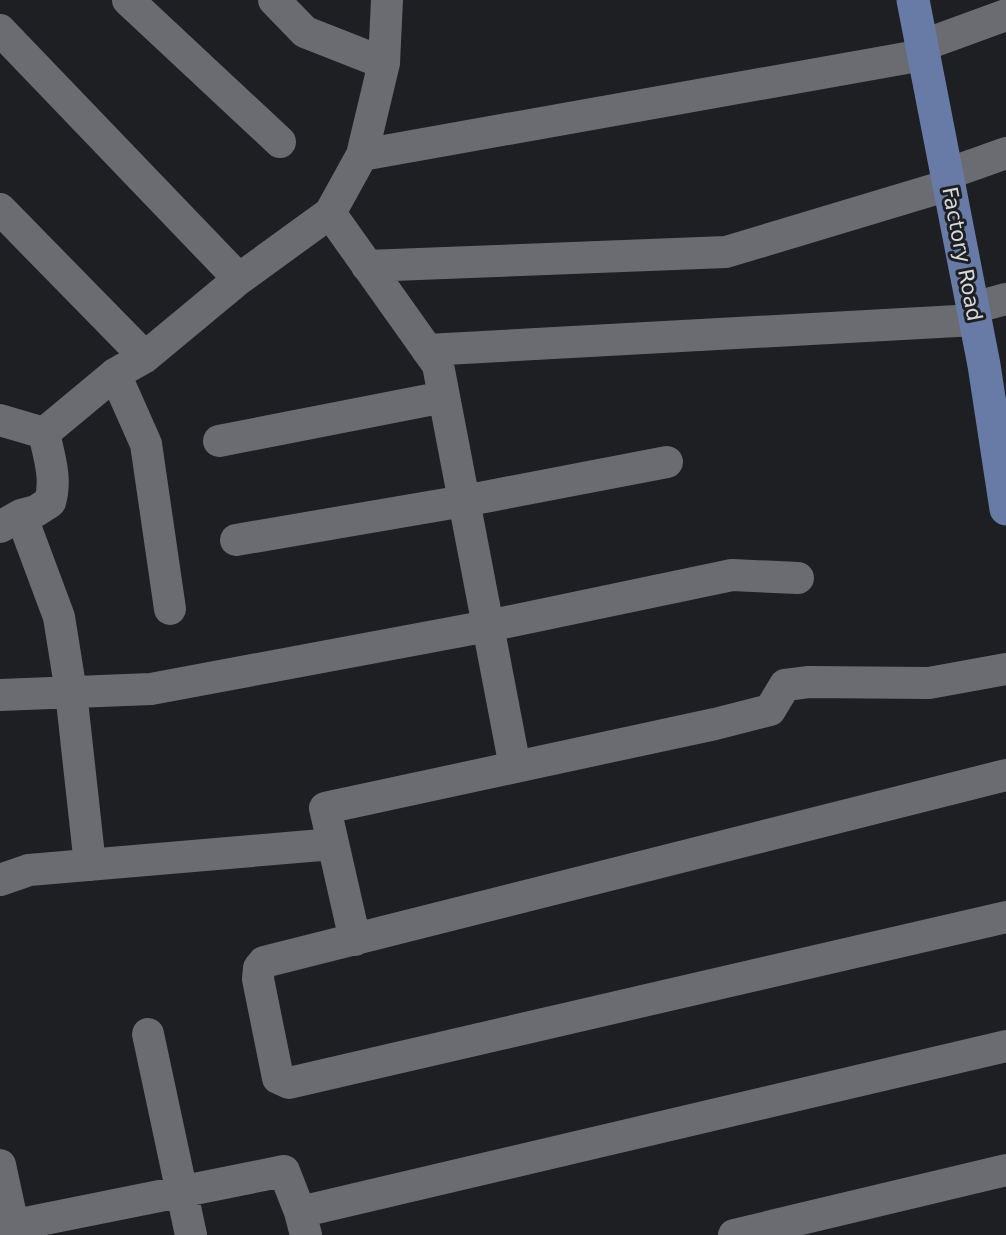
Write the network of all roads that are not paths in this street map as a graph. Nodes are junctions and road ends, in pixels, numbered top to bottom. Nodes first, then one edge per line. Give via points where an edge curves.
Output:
1 (128, 0) edge
2 (274, 0) edge
3 (387, 0) edge
4 (913, 0) edge
5 (1006, 15) edge
6 (0, 30) edge
7 (922, 50) junction
8 (384, 63) junction
9 (280, 142) dead end
10 (1006, 153) edge
11 (362, 155) junction
12 (948, 179) junction
13 (0, 208) edge
14 (330, 213) junction
15 (367, 266) junction
16 (239, 279) junction
17 (1006, 298) edge
18 (974, 314) junction
19 (427, 350) junction
20 (144, 357) junction
21 (116, 374) junction
22 (444, 397) junction
23 (999, 418) edge
24 (0, 420) edge
25 (44, 433) junction
26 (219, 441) dead end
27 (667, 462) dead end
28 (464, 501) junction
29 (1006, 509) edge
30 (10, 521) edge
31 (236, 540) dead end
32 (798, 578) dead end
33 (170, 609) dead end
34 (488, 626) junction
35 (1006, 669) edge
36 (71, 692) junction
37 (0, 695) edge
38 (516, 767) junction
39 (1006, 775) edge
40 (333, 844) junction
41 (90, 865) junction
42 (0, 880) edge
43 (1006, 917) edge
44 (355, 940) junction
45 (148, 1034) dead end
46 (1006, 1046) edge
47 (0, 1165) edge
48 (1006, 1170) edge
49 (181, 1192) junction
50 (303, 1223) edge
51 (78, 1224) edge
52 (6, 1226) edge
53 (190, 1235) edge
54 (734, 1235) edge

1 - 9 street
2 - 8 street via 305,32
3 - 8 street
4 - 7 main road, Factory Road
5 - 7 street
6 - 16 street
7 - 11 street
7 - 12 main road, Factory Road
8 - 11 street
10 - 12 street
11 - 14 street
12 - 15 street via 726,252
12 - 18 main road, Factory Road
13 - 20 street
14 - 15 street
14 - 16 street
15 - 19 street
16 - 20 street
17 - 18 street
18 - 19 street
18 - 23 main road, Factory Road
19 - 22 street via 438,365
20 - 21 street
21 - 25 street
21 - 33 street via 146,444
22 - 26 street
22 - 28 street
23 - 29 main road, Factory Road
24 - 25 street
25 - 30 street via 53,476 50,502
27 - 28 street
28 - 31 street
28 - 34 street
30 - 36 street via 60,617
32 - 34 street via 732,575
34 - 36 street via 152,689
34 - 38 street
35 - 38 street via 929,683 785,685 770,710
36 - 37 street
36 - 41 street
38 - 40 street via 324,808
39 - 44 street
40 - 41 street
40 - 44 street
41 - 42 street via 28,870
43 - 44 street via 290,1083 278,1078 260,992 259,968 264,962
45 - 49 street
46 - 50 street
47 - 52 street
48 - 54 street
49 - 50 street via 284,1171
49 - 51 street
49 - 53 street
51 - 52 street

